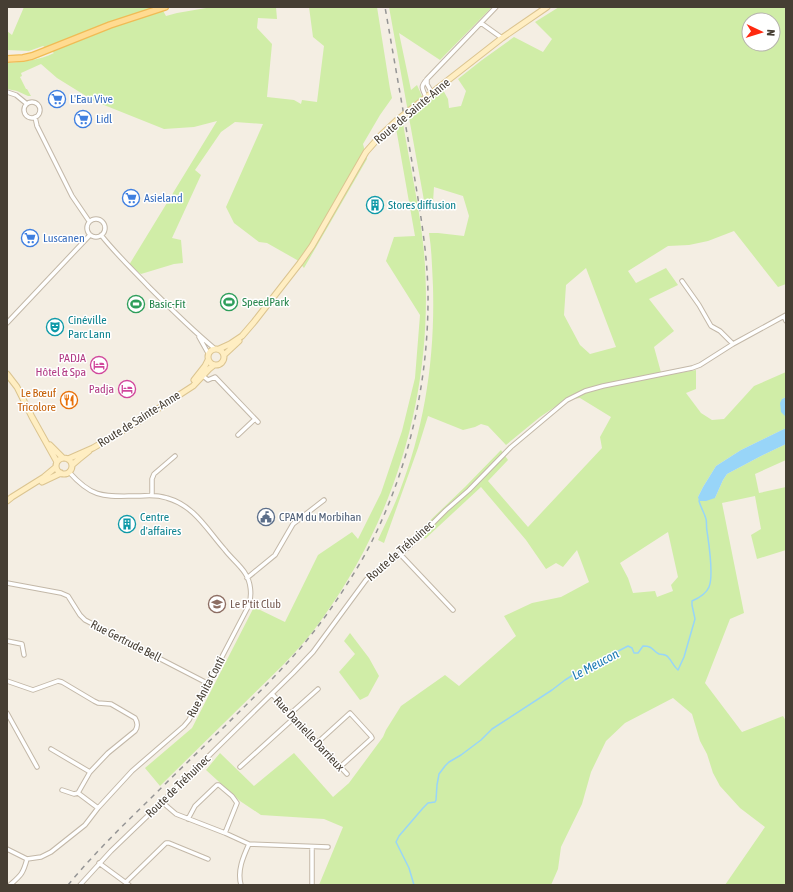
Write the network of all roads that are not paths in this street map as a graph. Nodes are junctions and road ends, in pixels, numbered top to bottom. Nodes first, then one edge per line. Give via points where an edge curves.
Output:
1 (165, 7) edge
2 (496, 7) edge
3 (547, 7) edge
4 (481, 23) junction
5 (502, 38) junction
6 (7, 59) edge
7 (427, 79) junction
8 (7, 92) edge
9 (432, 93) junction
10 (426, 97) junction
11 (27, 104) junction
12 (35, 117) junction
13 (90, 221) junction
14 (90, 235) junction
15 (101, 235) junction
16 (682, 281) dead end
17 (785, 315) edge
18 (786, 321) edge
19 (254, 322) junction
20 (7, 323) edge
21 (198, 334) junction
22 (733, 344) junction
23 (217, 349) junction
24 (208, 353) junction
25 (224, 355) junction
26 (208, 360) junction
27 (214, 365) junction
28 (7, 374) edge
29 (203, 376) junction
30 (186, 390) junction
31 (238, 435) dead end
32 (45, 440) junction
33 (93, 448) junction
34 (175, 456) dead end
35 (66, 458) junction
36 (56, 464) junction
37 (72, 466) junction
38 (69, 472) junction
39 (61, 473) junction
40 (31, 486) junction
41 (152, 496) junction
42 (324, 500) dead end
43 (7, 501) edge
44 (400, 554) junction
45 (247, 578) junction
46 (7, 583) edge
47 (453, 610) dead end
48 (7, 641) edge
49 (24, 654) dead end
50 (7, 681) edge
51 (207, 683) junction
52 (318, 689) dead end
53 (272, 694) junction
54 (7, 713) edge
55 (290, 714) junction
56 (294, 718) junction
57 (317, 743) junction
58 (51, 749) dead end
59 (37, 767) dead end
60 (240, 767) dead end
61 (340, 767) junction
62 (90, 772) junction
63 (347, 774) dead end
64 (62, 790) dead end
65 (78, 793) junction
66 (162, 802) junction
67 (98, 808) junction
68 (188, 819) junction
69 (225, 833) junction
70 (248, 844) junction
71 (312, 847) junction
72 (328, 847) dead end
73 (7, 850) edge
74 (27, 858) junction
75 (208, 859) dead end
76 (99, 863) junction
77 (128, 884) edge
78 (10, 885) edge
79 (80, 885) edge
80 (241, 885) edge
81 (312, 885) edge

1 - 6 main road via 110,25 36,55
2 - 4 street
3 - 5 main road, Route de Sainte-Anne
4 - 5 street
4 - 7 street
5 - 9 main road, Route de Sainte-Anne
7 - 9 street via 426,84
7 - 10 street via 422,86
8 - 11 street via 16,94
9 - 10 main road, Route de Sainte-Anne
10 - 19 main road, Route de Sainte-Anne, bridge via 396,121 366,152 312,246
11 - 12 street via 26,114
11 - 12 street via 34,102 40,106 39,114
12 - 13 street via 37,126 72,196
13 - 14 street via 87,228
13 - 15 street via 96,219 103,222 105,229
14 - 15 street
14 - 20 street
15 - 21 street via 117,255
16 - 22 street via 711,326
17 - 18 street
17 - 22 street, Route de Tréhuinec
19 - 23 main road, Route de Sainte-Anne via 242,336
19 - 25 main road, Route de Sainte-Anne via 246,335
21 - 23 street
21 - 24 street
22 - 44 street, Route de Tréhuinec via 692,368 603,386 567,400 511,447
23 - 24 main road
23 - 25 main road
24 - 26 main road
25 - 27 main road via 221,363
26 - 27 main road
26 - 30 main road, Route de Sainte-Anne
27 - 29 main road, Route de Sainte-Anne
28 - 32 main road via 17,386
29 - 30 main road, Route de Sainte-Anne
29 - 31 street via 208,380 215,377 256,420
30 - 33 main road, Route de Sainte-Anne
32 - 35 main road
32 - 36 main road
33 - 35 main road, Route de Sainte-Anne
33 - 37 main road, Route de Sainte-Anne
34 - 41 street via 154,474
35 - 36 main road via 60,458
35 - 37 main road
36 - 39 main road
36 - 40 main road via 48,474
37 - 38 main road
38 - 39 main road
38 - 41 street, Rue Anita Conti via 80,484 96,494 117,497
39 - 40 main road
40 - 43 main road
41 - 45 street, Rue Anita Conti via 166,498 191,510 246,573
42 - 45 street via 293,524 275,555
44 - 47 street
44 - 53 street, Route de Tréhuinec via 366,580 312,652
45 - 51 street, Rue Anita Conti via 251,591 249,605
46 - 51 street, Rue Gertrude Bell via 68,596 85,620
48 - 49 street via 22,644
50 - 62 street via 33,690 58,681 62,682 98,703 111,704 135,718 138,725 135,731
51 - 67 street, Rue Anita Conti via 184,726 132,771
52 - 55 street
53 - 55 street, Rue Danielle Darrieux
53 - 66 street, Route de Tréhuinec
54 - 59 street
55 - 56 street, Rue Danielle Darrieux
56 - 57 street, Rue Danielle Darrieux
56 - 60 street
57 - 61 street, Rue Danielle Darrieux
57 - 61 street via 350,714 372,738
58 - 62 street
61 - 63 street, Rue Danielle Darrieux
62 - 65 street
64 - 65 street
65 - 67 street
66 - 68 street via 176,814
66 - 76 street, Route de Tréhuinec
67 - 74 street, Rue Anita Conti via 86,825 52,852 41,857
68 - 69 street
68 - 69 street via 195,806 219,785 237,803
69 - 70 street
70 - 71 street
70 - 80 street via 239,877
71 - 72 street
71 - 81 street
73 - 74 street
74 - 78 street via 24,871
75 - 77 street via 169,843
76 - 77 street
76 - 79 street, Route de Tréhuinec

